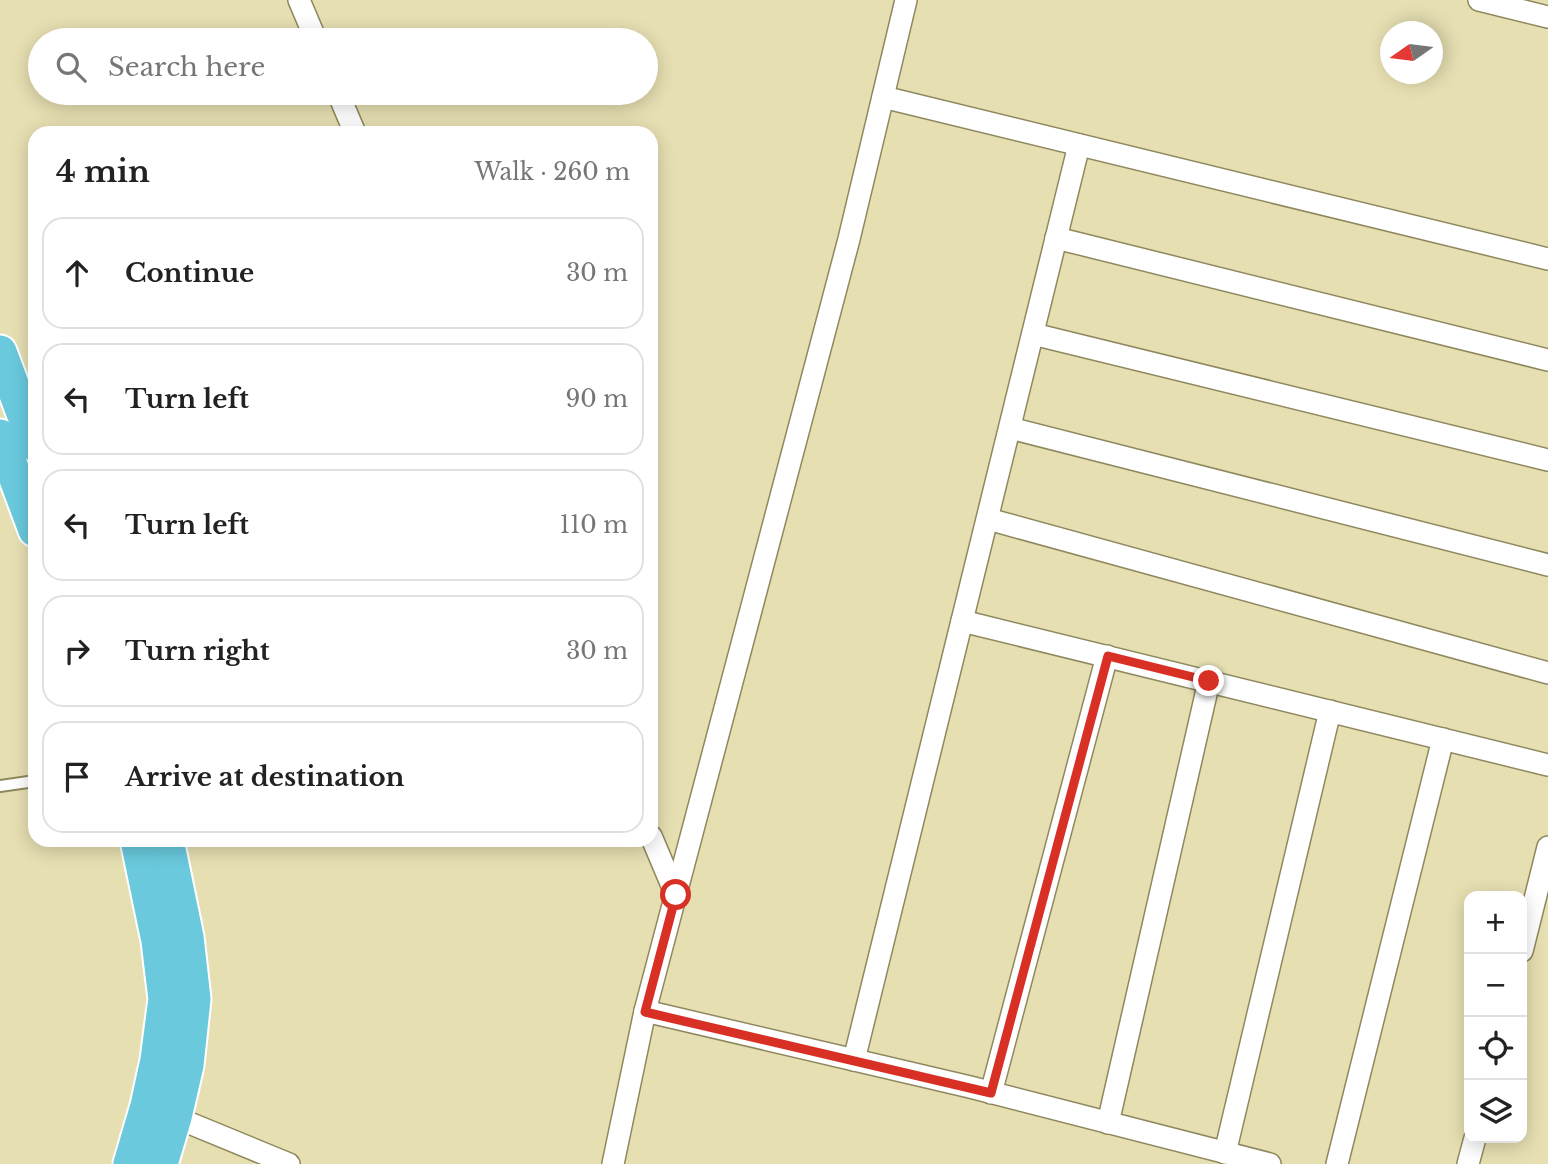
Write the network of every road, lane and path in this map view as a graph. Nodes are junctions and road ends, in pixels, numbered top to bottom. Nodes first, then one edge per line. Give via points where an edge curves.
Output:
1 (299, 0) edge
2 (906, 0) edge
3 (1479, 0) edge
4 (1548, 17) edge
5 (311, 28) edge
6 (883, 97) junction
7 (343, 105) edge
8 (352, 126) edge
9 (1079, 145) junction
10 (1056, 237) junction
11 (1548, 259) edge
12 (1033, 334) junction
13 (0, 352) edge
14 (1548, 360) edge
15 (28, 426) edge
16 (1010, 428) junction
17 (0, 436) edge
18 (1548, 460) edge
19 (28, 511) edge
20 (988, 519) junction
21 (1548, 565) edge
22 (962, 621) junction
23 (1108, 656) junction
24 (1548, 673) edge
25 (1209, 681) junction
26 (1330, 712) junction
27 (1443, 739) junction
28 (1548, 765) edge
29 (28, 782) edge
30 (0, 786) edge
31 (138, 847) edge
32 (168, 847) edge
33 (656, 847) edge
34 (1548, 847) edge
35 (676, 895) junction
36 (1527, 931) edge
37 (645, 1012) junction
38 (855, 1060) junction
39 (991, 1093) junction
40 (161, 1111) junction
41 (1108, 1123) junction
42 (1474, 1143) edge
43 (1225, 1153) junction
44 (130, 1164) edge
45 (161, 1164) edge
46 (289, 1164) edge
47 (613, 1164) edge
48 (1270, 1164) edge
49 (1337, 1164) edge
50 (1468, 1164) edge

1 - 5 street
2 - 6 street
3 - 4 street
6 - 9 street
6 - 35 street
7 - 8 street
9 - 10 street
9 - 11 street
10 - 12 street
10 - 14 street
12 - 16 street
12 - 18 street
13 - 15 main road
16 - 20 street
16 - 21 street
17 - 19 main road
20 - 22 street
20 - 24 street
22 - 23 street
22 - 38 street
23 - 25 street
23 - 39 street
25 - 26 street
25 - 41 street
26 - 27 street
26 - 43 street
27 - 28 street
27 - 49 street
29 - 30 lane
31 - 40 main road via 158,941 164,999 158,1059
32 - 40 main road via 194,999 187,1065
33 - 35 street
34 - 36 street
35 - 37 street
37 - 38 street
37 - 47 street
38 - 39 street
39 - 41 street
40 - 44 main road
40 - 45 main road
40 - 46 street
41 - 43 street
42 - 50 street
43 - 48 street

